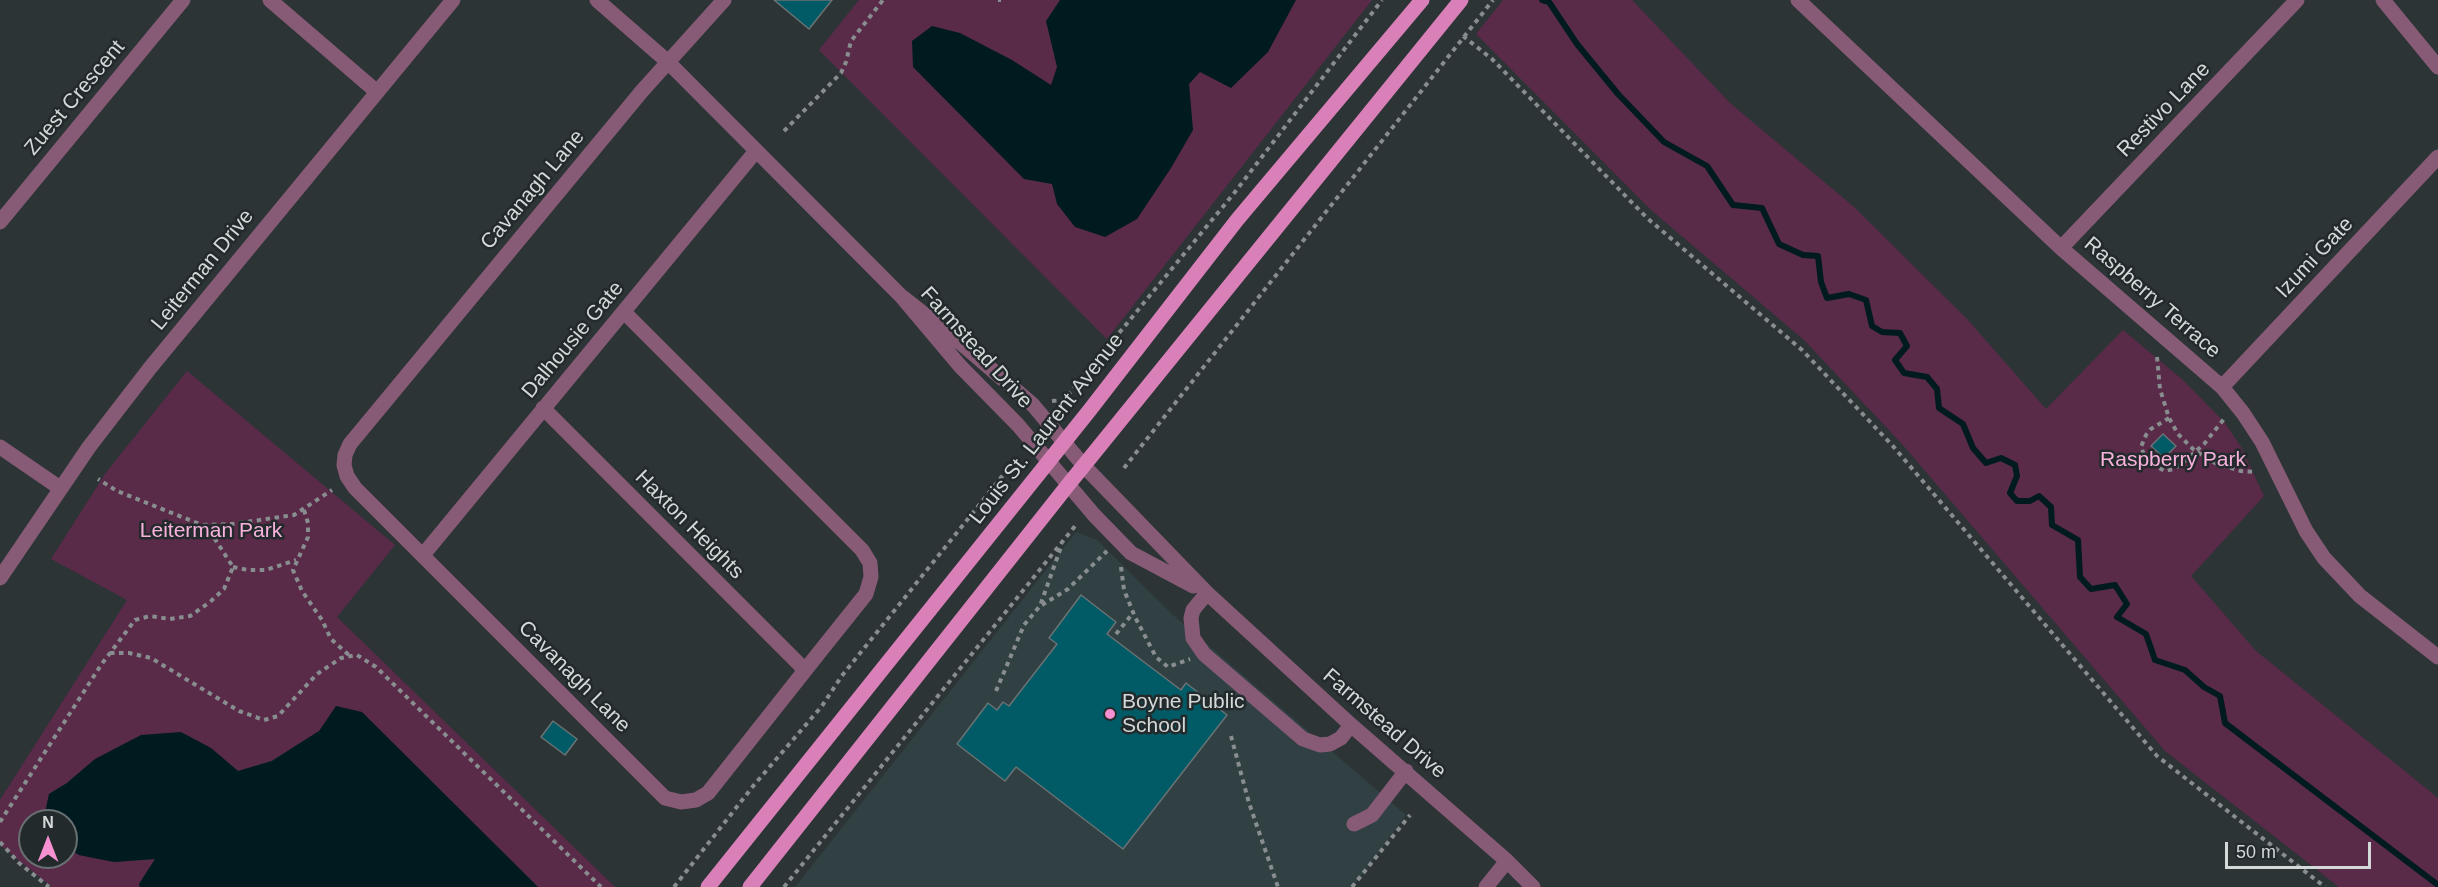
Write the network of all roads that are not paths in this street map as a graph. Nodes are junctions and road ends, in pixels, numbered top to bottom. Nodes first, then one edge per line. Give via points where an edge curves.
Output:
1 (183, 0) edge
2 (270, 0) edge
3 (453, 0) edge
4 (597, 0) edge
5 (724, 0) edge
6 (1422, 0) edge
7 (1461, 0) edge
8 (1798, 0) edge
9 (2297, 0) edge
10 (2383, 0) edge
11 (668, 62) junction
12 (2438, 67) edge
13 (377, 92) junction
14 (756, 152) junction
15 (2438, 157) edge
16 (0, 222) edge
17 (2061, 248) junction
18 (901, 296) junction
19 (624, 312) junction
20 (2222, 387) junction
21 (543, 408) junction
22 (1064, 442) junction
23 (0, 447) edge
24 (1049, 461) junction
25 (1084, 466) junction
26 (1068, 485) junction
27 (60, 488) junction
28 (423, 555) junction
29 (0, 578) edge
30 (1207, 593) junction
31 (2438, 657) edge
32 (805, 670) junction
33 (1351, 725) junction
34 (1406, 771) junction
35 (1354, 824) dead end
36 (1507, 861) junction
37 (708, 887) edge
38 (750, 887) edge
39 (1486, 887) edge
40 (1533, 887) edge

1 - 16 street, Zuest Crescent
2 - 13 street
3 - 13 street, Leiterman Drive
4 - 11 street, Farmstead Drive
5 - 11 street
6 - 22 main road, Louis St. Laurent Avenue via 1237,220
7 - 25 main road
8 - 17 street, Raspberry Terrace
9 - 17 street, Restivo Lane
10 - 12 street
11 - 14 street, Farmstead Drive
11 - 28 street, Cavanagh Lane via 345,455 347,476 355,488
13 - 27 street, Leiterman Drive via 150,368
14 - 18 street, Farmstead Drive
14 - 19 street, Dalhousie Gate
15 - 20 street, Izumi Gate
17 - 20 street, Raspberry Terrace
18 - 22 street, Farmstead Drive via 1033,405
18 - 24 street, Farmstead Drive
19 - 21 street, Dalhousie Gate
19 - 32 street, Cavanagh Lane via 862,550 870,563 866,594
20 - 31 street, Raspberry Terrace via 2262,442 2306,531 2324,558 2360,596
21 - 28 street, Dalhousie Gate
21 - 32 street, Haxton Heights
22 - 24 main road, Louis St. Laurent Avenue
22 - 25 street, Farmstead Drive
23 - 27 street
24 - 26 street, Farmstead Drive
24 - 37 main road, Louis St. Laurent Avenue
25 - 26 main road
25 - 30 street, Farmstead Drive
26 - 30 street, Farmstead Drive via 1131,553
26 - 38 main road
27 - 29 street, Leiterman Drive
28 - 32 street, Cavanagh Lane via 665,798 681,802 708,793
30 - 33 street, Farmstead Drive
30 - 33 street via 1191,618 1193,638 1204,654 1303,739 1330,744
33 - 34 street, Farmstead Drive
34 - 35 street via 1372,815
34 - 36 street, Farmstead Drive
36 - 39 street
36 - 40 street, Farmstead Drive

